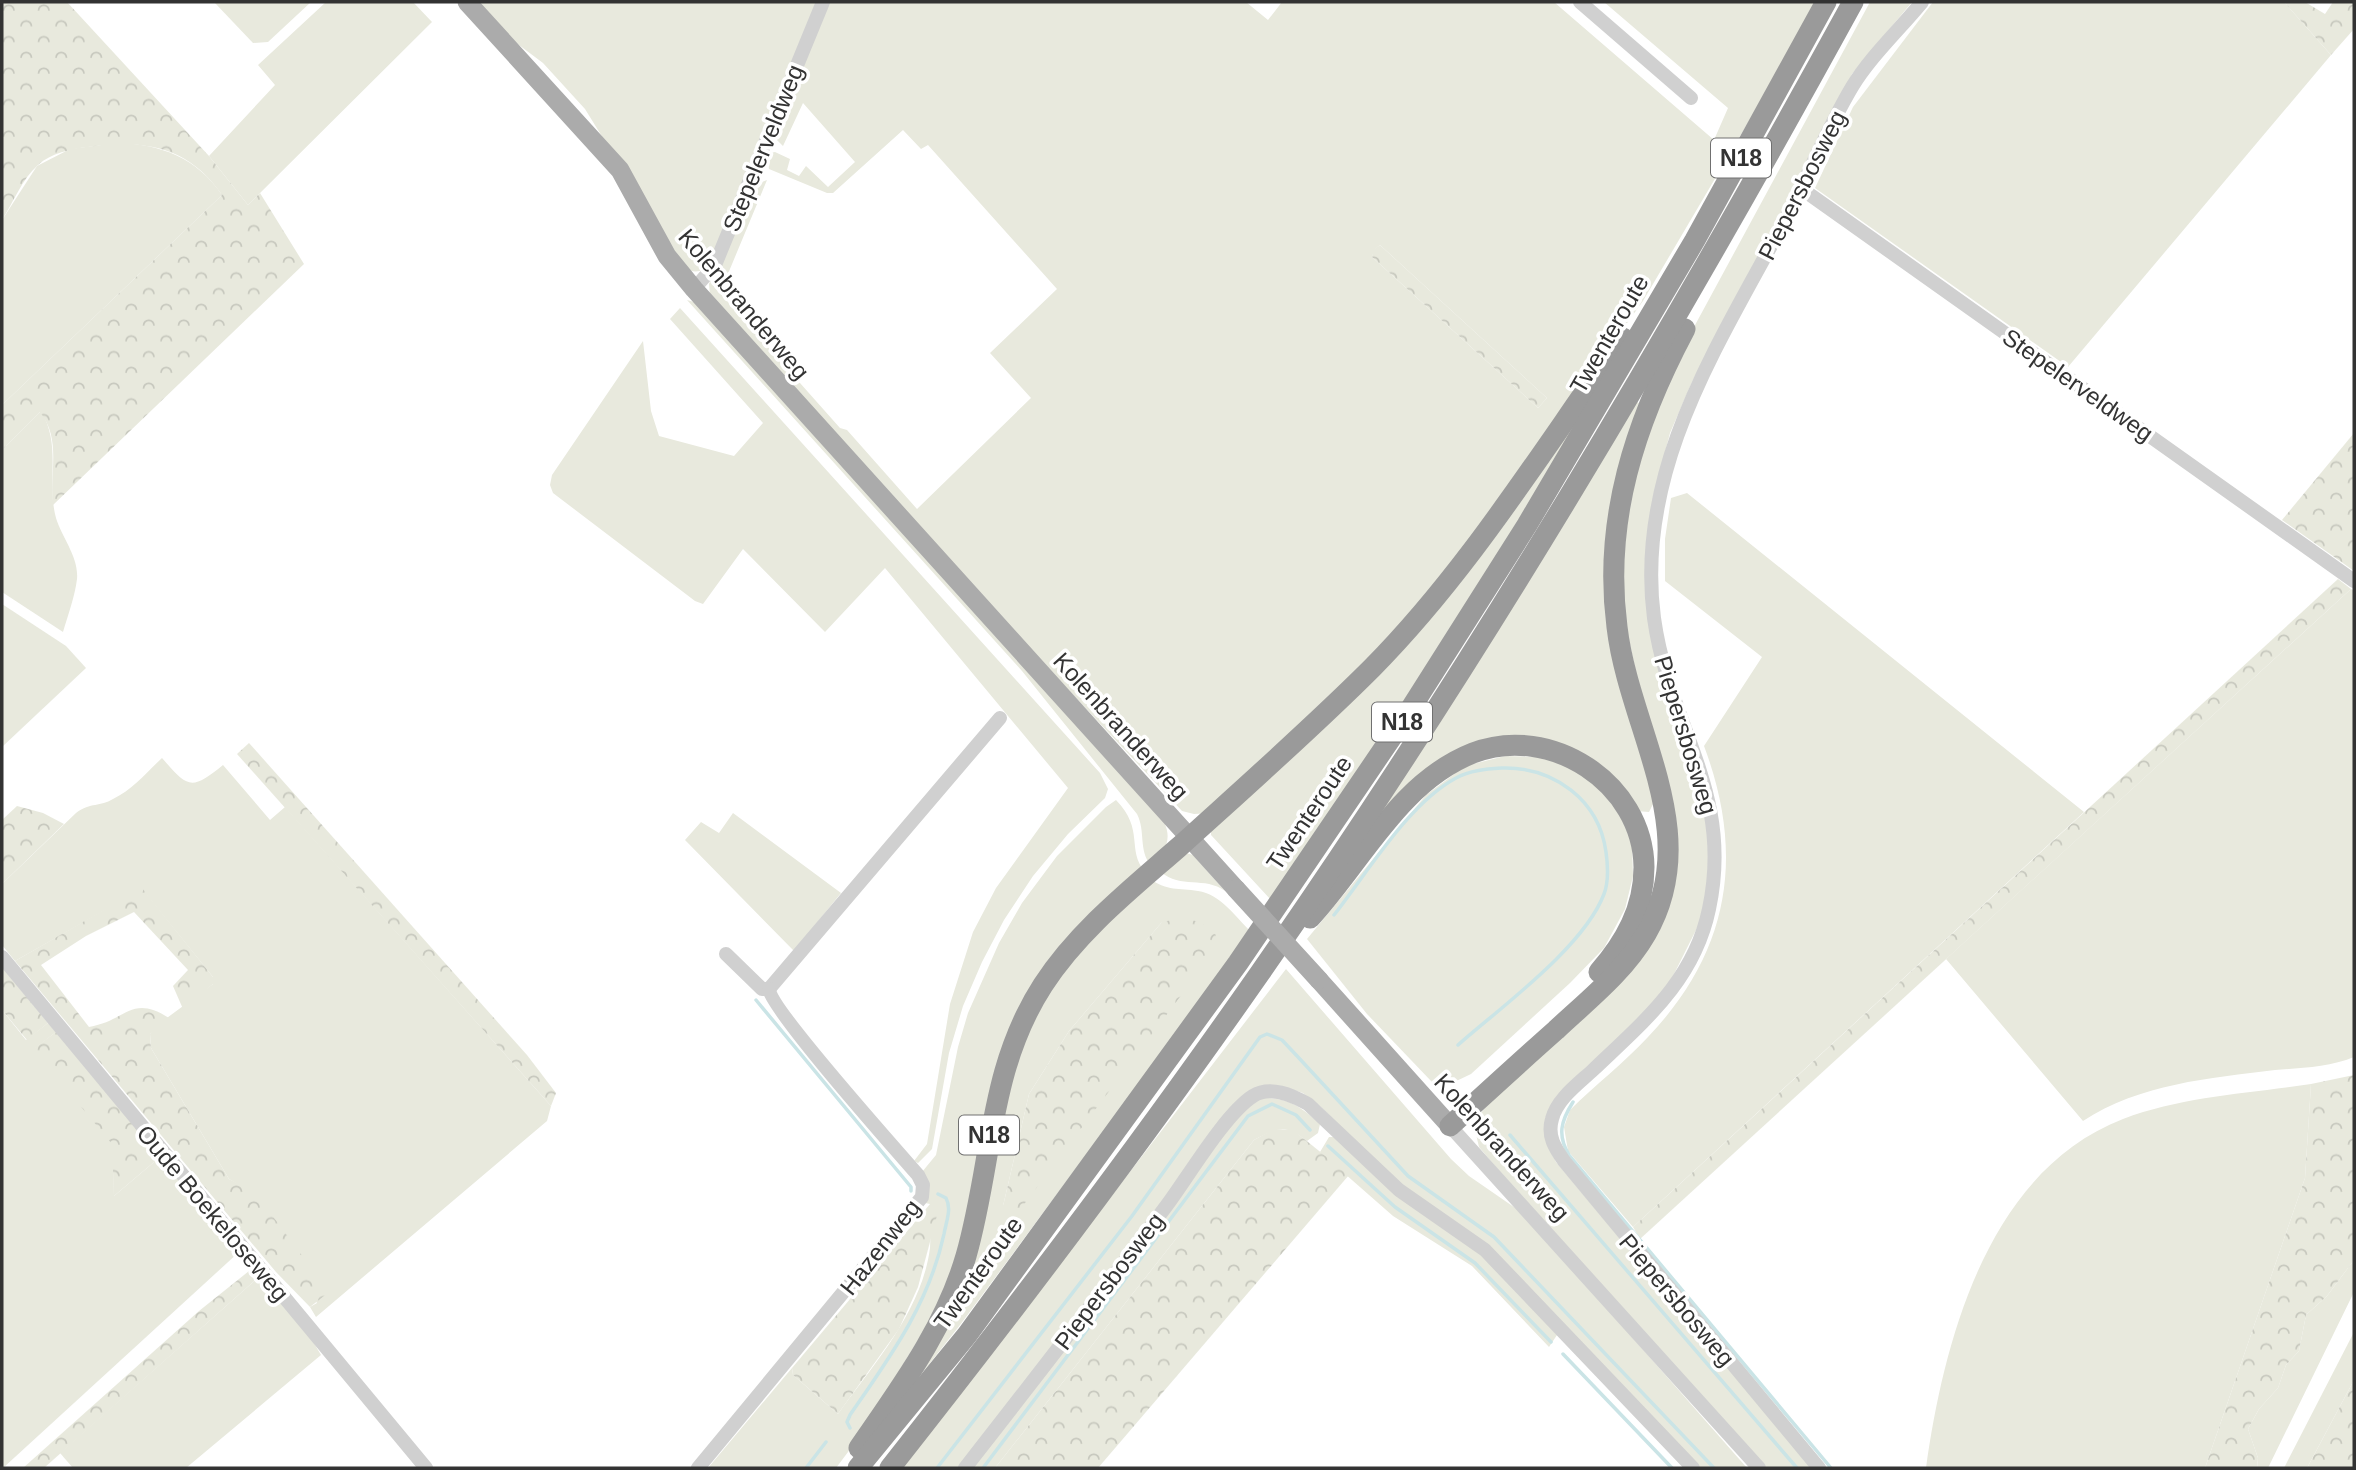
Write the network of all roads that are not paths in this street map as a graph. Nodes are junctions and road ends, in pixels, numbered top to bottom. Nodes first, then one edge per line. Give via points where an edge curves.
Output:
1 (467, 2) edge
2 (823, 2) edge
3 (1580, 2) edge
4 (1826, 2) edge
5 (1853, 2) edge
6 (1922, 2) edge
7 (1690, 98) dead end
8 (1766, 160) junction
9 (1802, 189) junction
10 (1695, 240) junction
11 (694, 289) junction
12 (2354, 581) edge
13 (1000, 718) dead end
14 (1189, 837) junction
15 (726, 954) dead end
16 (2, 957) edge
17 (1261, 971) junction
18 (769, 989) junction
19 (1446, 1121) junction
20 (426, 1468) edge
21 (698, 1468) edge
22 (845, 1468) edge
23 (858, 1468) edge
24 (890, 1468) edge
25 (965, 1468) edge
26 (1693, 1468) edge
27 (1759, 1468) edge
28 (1819, 1468) edge

1 - 11 main road, Kolenbranderweg via 620,170 667,256
2 - 11 street, Stepelerveldweg via 715,265
3 - 7 street
4 - 10 highway, Twenteroute / N18
5 - 8 highway, Twenteroute / N18
6 - 9 street, Piepersbosweg via 1853,85
8 - 17 highway, Twenteroute / N18 via 1485,633
8 - 19 highway, N18 via 1731,242 1640,423 1618,511 1614,561 1617,628 1668,824 1670,853 1663,895 1647,933 1618,971
9 - 12 street, Stepelerveldweg
9 - 28 street, Piepersbosweg via 1697,383 1675,435 1654,536 1652,589 1660,656 1699,764 1714,822 1716,850 1708,912 1674,988 1651,1016 1566,1096 1552,1117 1550,1130 1552,1143 1564,1161
10 - 14 highway, N18 via 1466,556 1401,638
10 - 23 highway, Twenteroute / N18 via 1527,525 1293,884 967,1335
11 - 14 main road, Kolenbranderweg
13 - 18 street
14 - 19 main road, Kolenbranderweg, bridge
14 - 22 highway, N18 via 1079,939 1032,1005 998,1091 975,1224 954,1291 923,1354
15 - 18 street via 762,989
16 - 20 street, Oude Boekeloseweg
17 - 19 highway, N18 via 1318,910 1399,809 1453,763 1489,748 1520,745 1558,752 1595,772 1629,812 1642,847 1643,885 1633,922 1599,972
17 - 24 highway, Twenteroute / N18 via 1150,1127
18 - 21 street, Hazenweg via 792,1025 918,1175 922,1197
19 - 27 street, Kolenbranderweg
25 - 26 street, Piepersbosweg via 1227,1123 1254,1095 1272,1091 1308,1104 1399,1190 1485,1250

